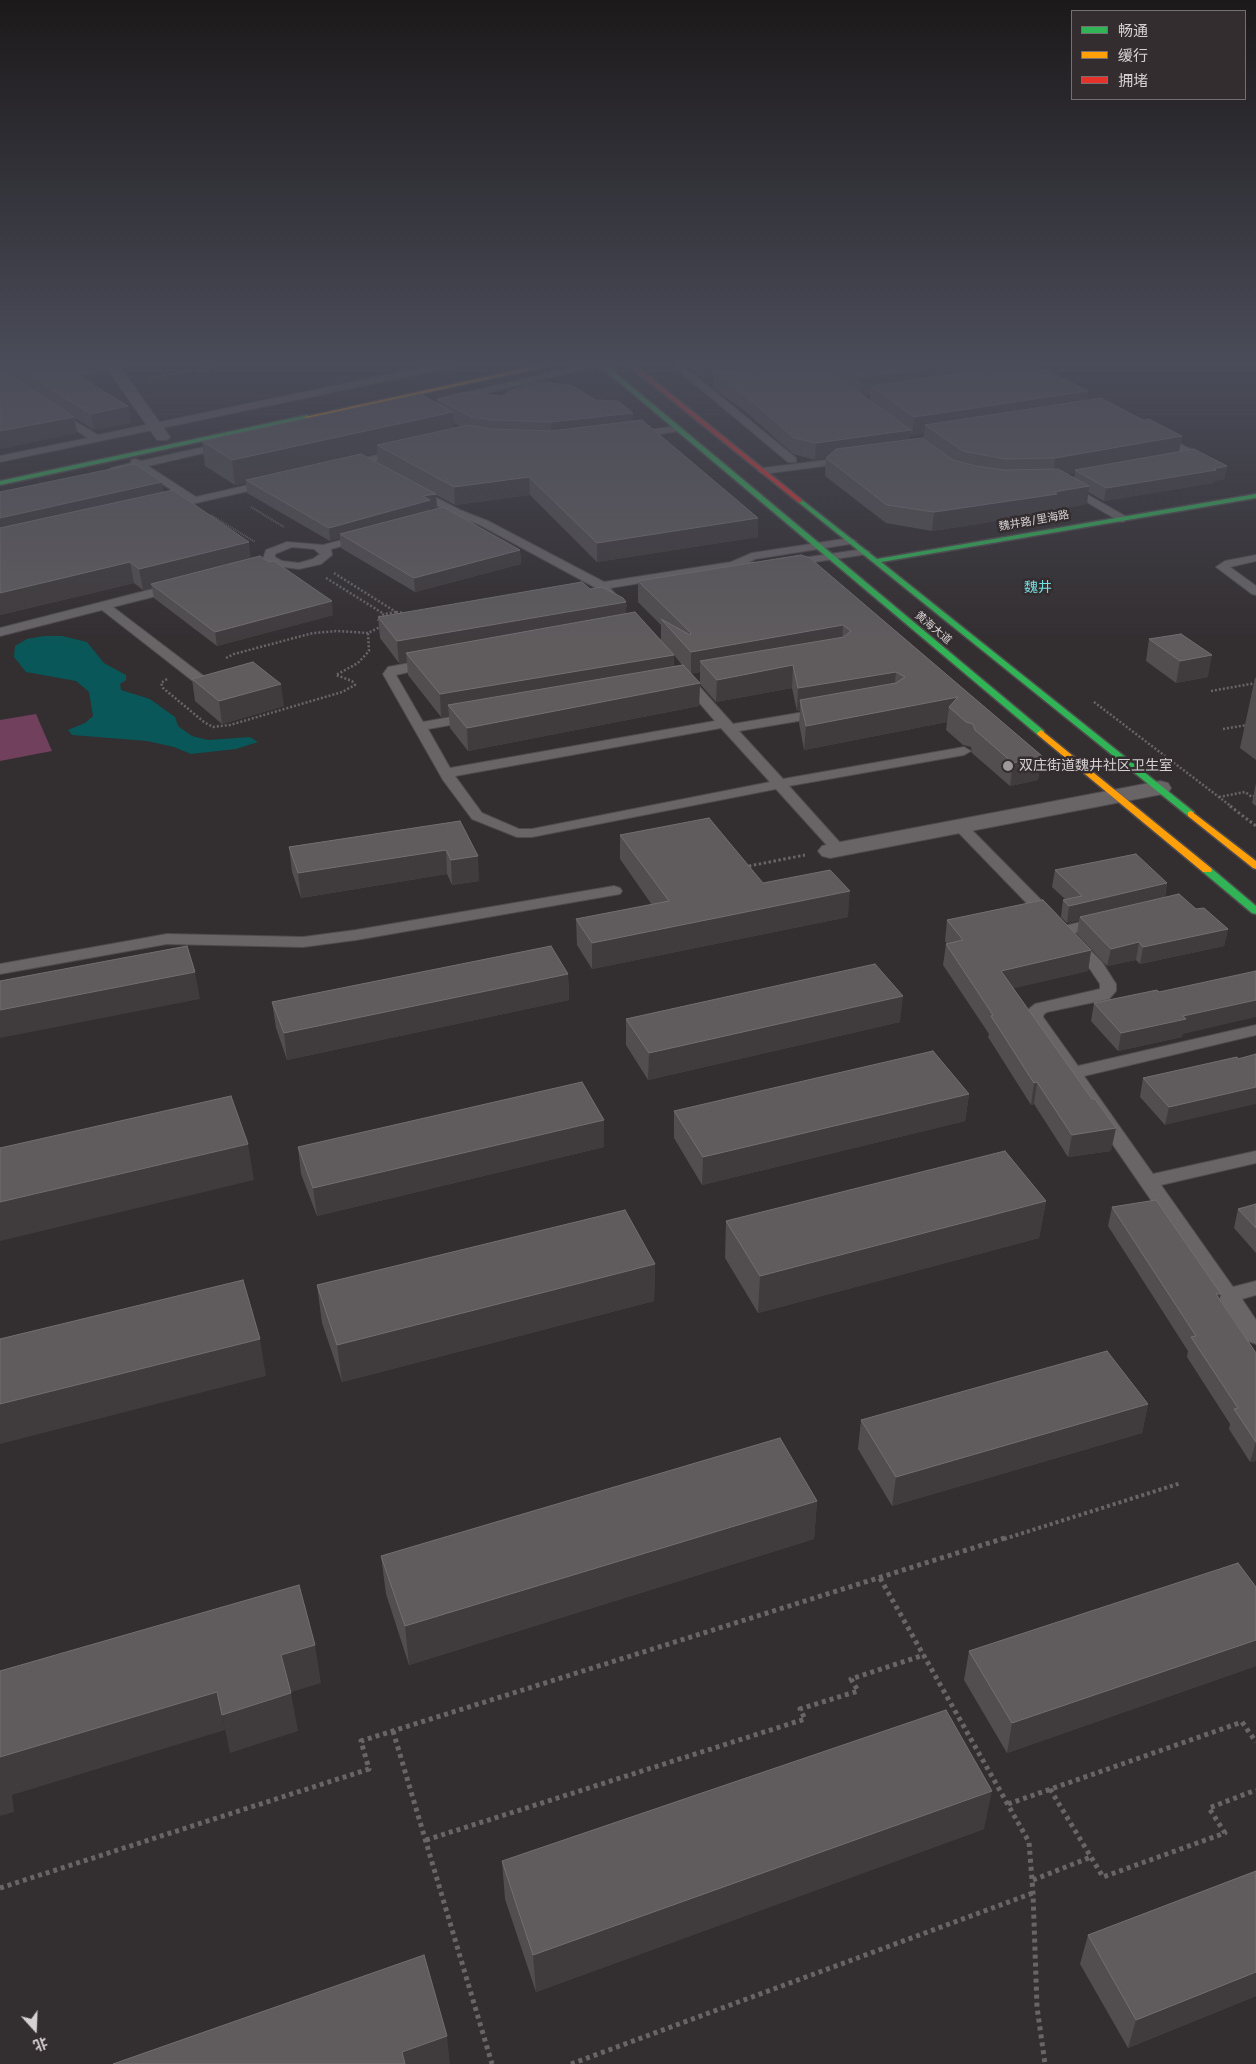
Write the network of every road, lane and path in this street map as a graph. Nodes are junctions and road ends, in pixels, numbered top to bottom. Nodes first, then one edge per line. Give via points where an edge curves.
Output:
1 (13, 457) edge
2 (53, 457) edge
3 (121, 457) edge
4 (129, 457) edge
5 (174, 457) edge
6 (379, 457) edge
7 (711, 457) edge
8 (746, 457) edge
9 (789, 457) edge
10 (827, 457) edge
11 (840, 457) edge
12 (1189, 457) edge
13 (1178, 459) edge
14 (0, 460) edge
15 (792, 460) junction
16 (363, 461) junction
17 (140, 465) junction
18 (334, 468) edge
19 (759, 468) junction
20 (0, 470) edge
21 (380, 470) edge
22 (102, 473) edge
23 (1076, 478) edge
24 (276, 481) edge
25 (0, 483) edge
26 (405, 484) edge
27 (229, 492) junction
28 (1256, 496) edge
29 (192, 501) junction
30 (151, 510) edge
31 (456, 512) junction
32 (437, 517) edge
33 (1123, 519) junction
34 (370, 535) edge
35 (850, 541) junction
36 (309, 544) junction
37 (816, 546) junction
38 (323, 548) junction
39 (864, 552) junction
40 (828, 557) junction
41 (1256, 558) edge
42 (269, 559) junction
43 (876, 561) junction
44 (317, 562) junction
45 (304, 565) junction
46 (734, 565) junction
47 (188, 584) edge
48 (602, 586) junction
49 (1256, 590) edge
50 (103, 605) junction
51 (396, 612) junction
52 (384, 614) junction
53 (627, 614) edge
54 (385, 625) junction
55 (0, 632) edge
56 (368, 634) junction
57 (442, 661) edge
58 (190, 672) junction
59 (232, 674) joint
60 (704, 676) edge
61 (1256, 683) edge
62 (1211, 691) dead end
63 (1092, 701) dead end
64 (836, 710) edge
65 (488, 714) edge
66 (1248, 725) dead end
67 (727, 726) junction
68 (419, 727) junction
69 (1223, 729) dead end
70 (964, 751) dead end
71 (446, 773) junction
72 (778, 784) junction
73 (1160, 788) junction
74 (1118, 796) junction
75 (1256, 796) edge
76 (1218, 797) junction
77 (960, 826) junction
78 (1256, 826) edge
79 (834, 850) junction
80 (1256, 866) edge
81 (742, 867) edge
82 (614, 891) dead end
83 (1256, 911) edge
84 (1118, 918) edge
85 (1062, 931) junction
86 (0, 969) edge
87 (1256, 1030) edge
88 (1073, 1073) junction
89 (1256, 1157) edge
90 (1150, 1181) junction
91 (1256, 1288) edge
92 (1228, 1296) junction
93 (1256, 1336) edge
94 (1181, 1483) dead end
95 (880, 1578) junction
96 (924, 1655) junction
97 (394, 1731) junction
98 (1256, 1742) edge
99 (1050, 1789) junction
100 (1256, 1790) edge
101 (1008, 1804) junction
102 (426, 1840) junction
103 (1091, 1857) junction
104 (1032, 1880) junction
105 (0, 1888) edge
106 (1033, 1893) junction
107 (492, 2064) edge
108 (571, 2064) edge
109 (1045, 2064) edge

1 - 14 lane
2 - 20 street
3 - 25 street
4 - 17 lane
5 - 17 lane
6 - 16 lane
7 - 37 street, 黄海大道
8 - 19 street, 黄海大道
9 - 15 lane
10 - 15 lane
11 - 19 lane
12 - 13 lane
15 - 19 lane
16 - 18 lane
16 - 21 lane
17 - 22 lane
17 - 29 lane
19 - 35 street, 黄海大道
23 - 33 lane via 1058,481
24 - 27 lane
26 - 31 lane
27 - 29 lane
27 - 36 path
28 - 33 street, 魏井路/里海路
29 - 30 lane
29 - 42 path
31 - 32 lane
31 - 48 lane via 484,523
33 - 43 street, 魏井路/里海路
34 - 38 lane
35 - 37 lane
35 - 39 street, 黄海大道
36 - 38 lane
36 - 42 lane via 291,544
37 - 40 street, 黄海大道
37 - 46 lane via 752,556
38 - 44 lane via 326,555
39 - 40 lane
39 - 43 street, 黄海大道
40 - 46 lane via 764,566
40 - 74 street, 黄海大道
41 - 49 lane via 1222,567
42 - 45 lane via 288,566
43 - 73 street, 黄海大道
44 - 45 lane
44 - 51 path
45 - 52 path
46 - 48 lane
47 - 50 lane
48 - 53 lane
50 - 55 lane
50 - 58 lane
51 - 52 path
51 - 54 path via 412,614 414,619 403,625
52 - 54 path via 378,618
54 - 56 path
56 - 58 path via 369,651 358,663 336,675 355,685 342,692 230,725 213,727 163,688 161,683 166,680
56 - 59 path via 336,631 313,634 234,654 222,660
57 - 68 lane via 393,670 389,674
58 - 59 lane via 203,682
60 - 67 lane via 679,677
61 - 62 path
63 - 76 path
64 - 67 lane
65 - 68 lane
66 - 69 path
67 - 71 lane
67 - 72 lane
68 - 71 lane
70 - 72 lane
71 - 72 lane via 477,816 517,833 532,833
72 - 79 lane
73 - 74 street
73 - 80 street, 黄海大道
74 - 77 street
74 - 83 street, 黄海大道
75 - 76 path via 1245,792
76 - 78 path
77 - 79 street
77 - 85 lane
79 - 81 path
82 - 86 lane via 303,942 167,939
84 - 85 lane
85 - 88 lane via 1096,966 1110,988 1103,995 1041,1008 1036,1012 1034,1017
87 - 88 lane
88 - 90 lane
89 - 90 lane
90 - 92 lane
91 - 92 lane
92 - 93 lane
94 - 95 path
95 - 96 path
95 - 97 path
96 - 101 path
96 - 102 path via 851,1679 858,1691 800,1709 805,1719
97 - 102 path
97 - 105 path via 361,1741 369,1769
98 - 99 path via 1242,1722
99 - 101 path
99 - 103 path
100 - 103 path via 1209,1808 1225,1833 1103,1878
101 - 104 path via 1029,1842
102 - 107 path
103 - 104 path
104 - 106 path
106 - 108 path
106 - 109 path via 1037,2007

